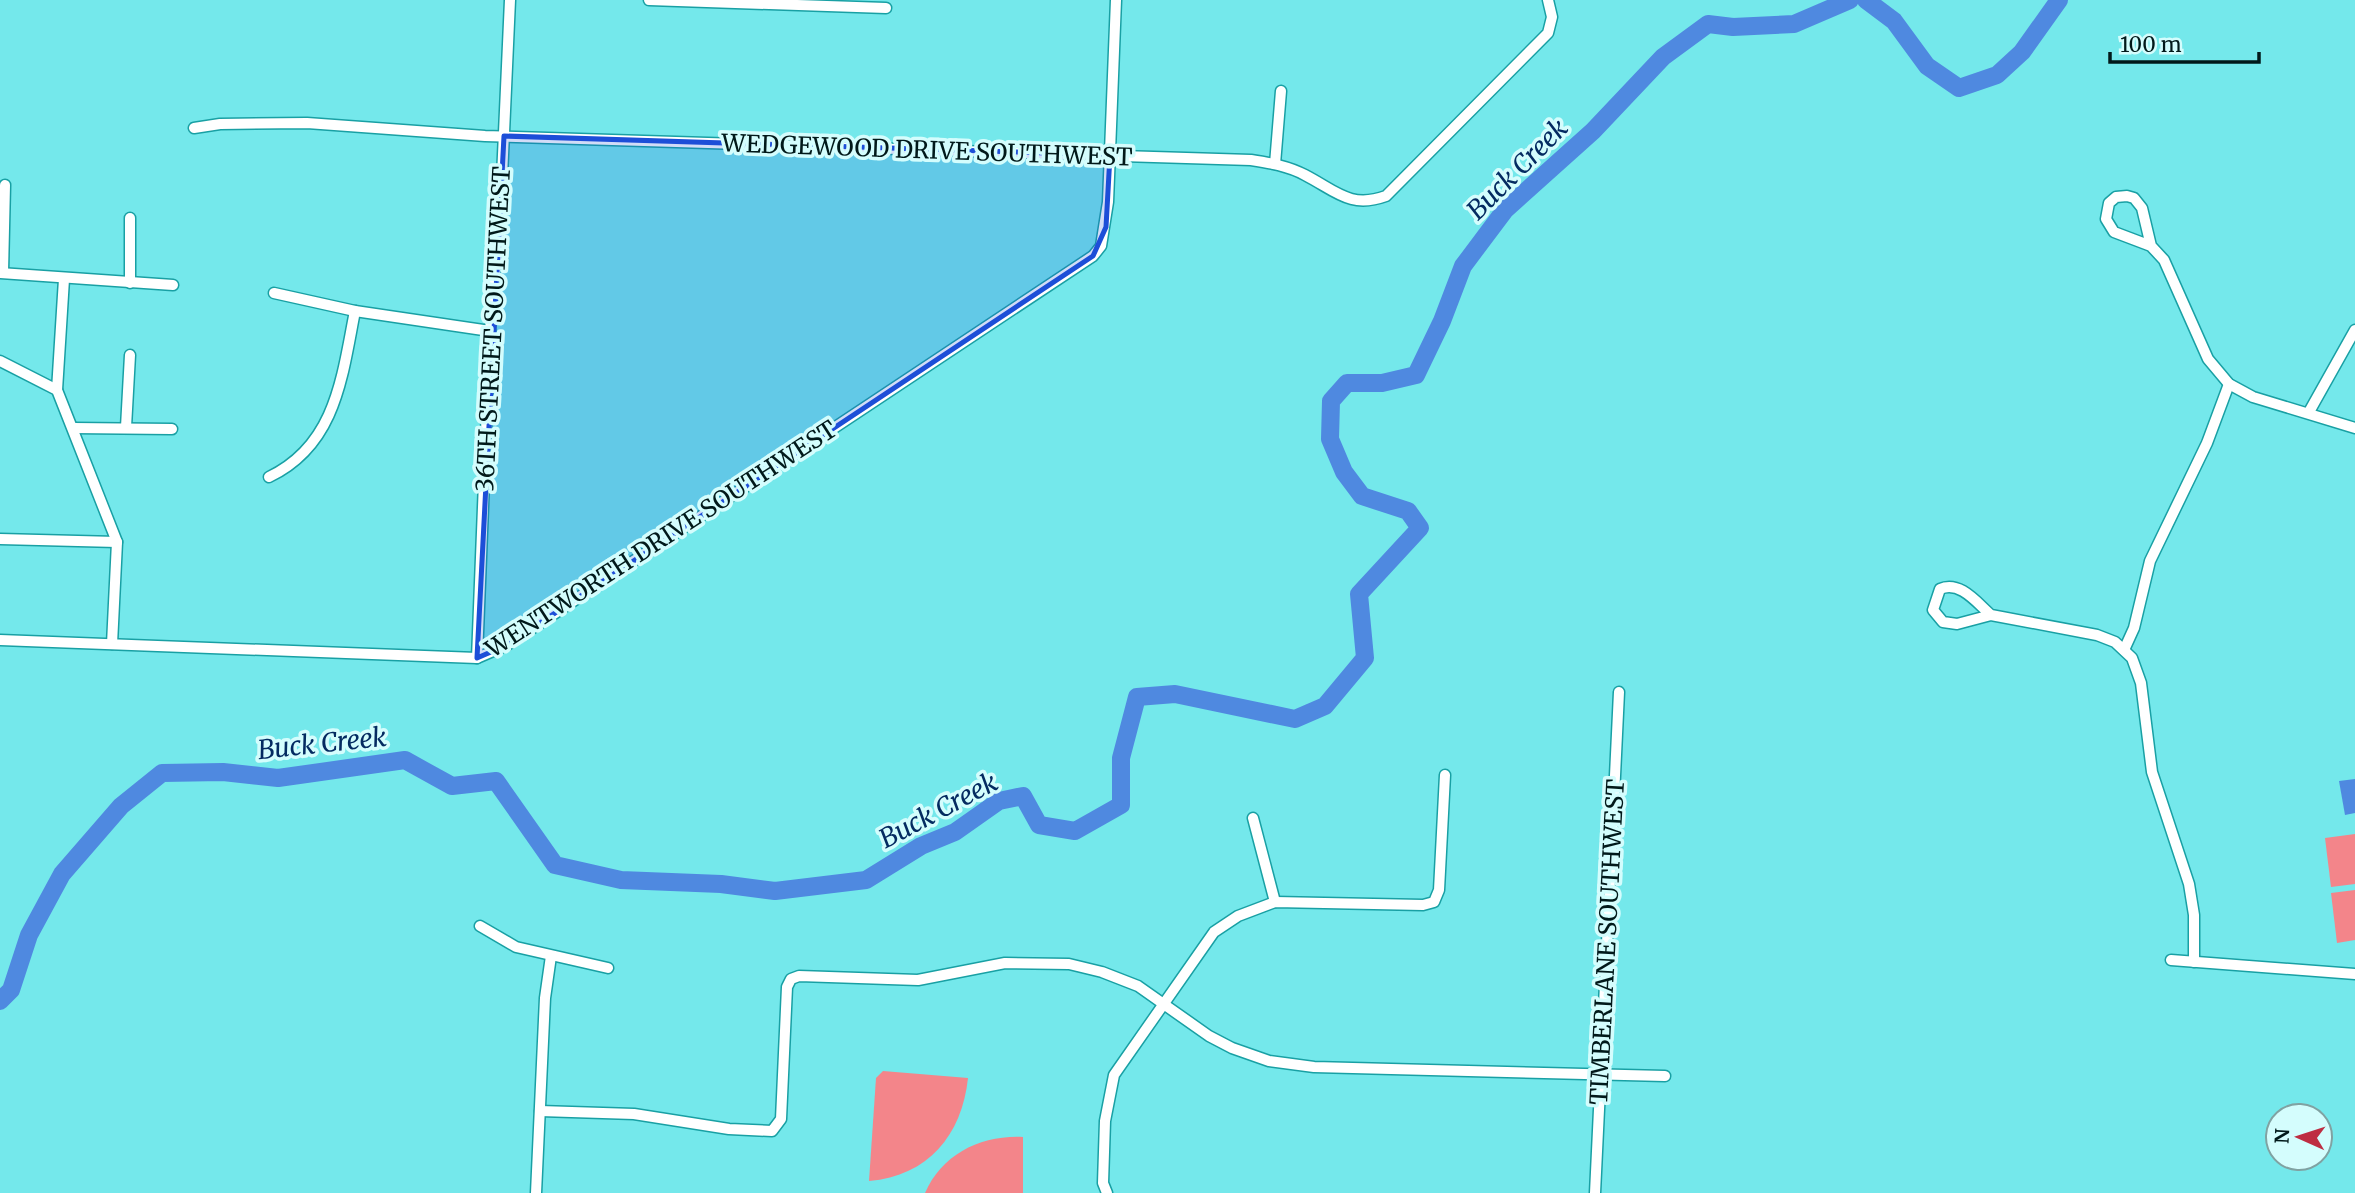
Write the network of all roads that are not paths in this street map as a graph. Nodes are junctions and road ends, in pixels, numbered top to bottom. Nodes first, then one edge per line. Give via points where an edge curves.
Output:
1 (510, 0) edge
2 (649, 0) edge
3 (1116, 0) edge
4 (1548, 0) edge
5 (886, 8) dead end
6 (1281, 91) dead end
7 (194, 128) dead end
8 (504, 136) junction
9 (1110, 155) junction
10 (1275, 164) junction
11 (5, 185) dead end
12 (1, 216) edge
13 (130, 218) dead end
14 (2151, 246) junction
15 (2, 272) edge
16 (64, 279) junction
17 (130, 283) junction
18 (173, 285) dead end
19 (274, 293) dead end
20 (355, 311) junction
21 (2355, 330) edge
22 (490, 331) junction
23 (130, 355) dead end
24 (0, 361) edge
25 (2229, 384) junction
26 (57, 390) junction
27 (2308, 412) junction
28 (126, 427) junction
29 (74, 428) junction
30 (2355, 428) edge
31 (172, 429) dead end
32 (269, 477) dead end
33 (0, 540) edge
34 (117, 542) junction
35 (1991, 615) junction
36 (0, 640) edge
37 (112, 645) junction
38 (2124, 650) junction
39 (477, 658) junction
40 (1619, 692) dead end
41 (1445, 775) dead end
42 (1253, 818) dead end
43 (1275, 902) junction
44 (480, 926) dead end
45 (551, 956) junction
46 (2171, 960) dead end
47 (2194, 962) junction
48 (608, 968) dead end
49 (2355, 974) edge
50 (1162, 1002) junction
51 (1602, 1074) junction
52 (1665, 1076) dead end
53 (540, 1111) junction
54 (536, 1193) edge
55 (1107, 1193) edge
56 (1595, 1193) edge

1 - 8 street, 36TH STREET SOUTHWEST
2 - 5 street
3 - 9 street
4 - 10 street, WEDGEWOOD DRIVE SOUTHWEST via 1552,18 1548,33 1386,196 1367,203 1353,201
6 - 10 street
7 - 8 street, WEDGEWOOD DRIVE SOUTHWEST via 307,123
8 - 9 street, WEDGEWOOD DRIVE SOUTHWEST
8 - 22 street, 36TH STREET SOUTHWEST
9 - 10 street, WEDGEWOOD DRIVE SOUTHWEST
9 - 39 street, WENTWORTH DRIVE SOUTHWEST via 1106,227 1093,256 507,645
11 - 12 street
12 - 15 street
13 - 17 street
14 - 14 street via 2114,232 2106,219 2109,203 2116,197 2134,198 2142,208
14 - 25 street via 2164,260 2208,359
15 - 16 street
16 - 17 street
16 - 26 street
17 - 18 street
19 - 20 street
20 - 22 street
20 - 32 street via 327,420 298,460
21 - 27 street
22 - 39 street, 36TH STREET SOUTHWEST
23 - 28 street
24 - 26 street
25 - 27 street via 2253,397
25 - 38 street via 2207,443 2150,561
26 - 29 street
27 - 30 street
28 - 29 street
28 - 31 street
29 - 34 street
33 - 34 street
34 - 37 street
35 - 35 street via 1970,595 1952,587 1940,589 1933,605 1938,619 1949,623
35 - 38 street via 2097,635
36 - 37 street, WENTWORTH DRIVE SOUTHWEST
37 - 39 street, WENTWORTH DRIVE SOUTHWEST
38 - 47 street via 2138,672 2152,772 2189,884
40 - 51 street, TIMBERLANE SOUTHWEST
41 - 43 street via 1439,890 1434,902
42 - 43 street
43 - 50 street via 1238,916 1214,932
44 - 45 street via 516,947
45 - 48 street
45 - 53 street
46 - 47 street
47 - 49 street
50 - 51 street via 1232,1048 1292,1065
50 - 53 street via 1113,975 1048,961 1005,963 918,980 794,977 787,987 781,1119 772,1131 634,1114
50 - 55 street via 1111,1086 1103,1183
51 - 52 street
51 - 56 street, TIMBERLANE SOUTHWEST
53 - 54 street

